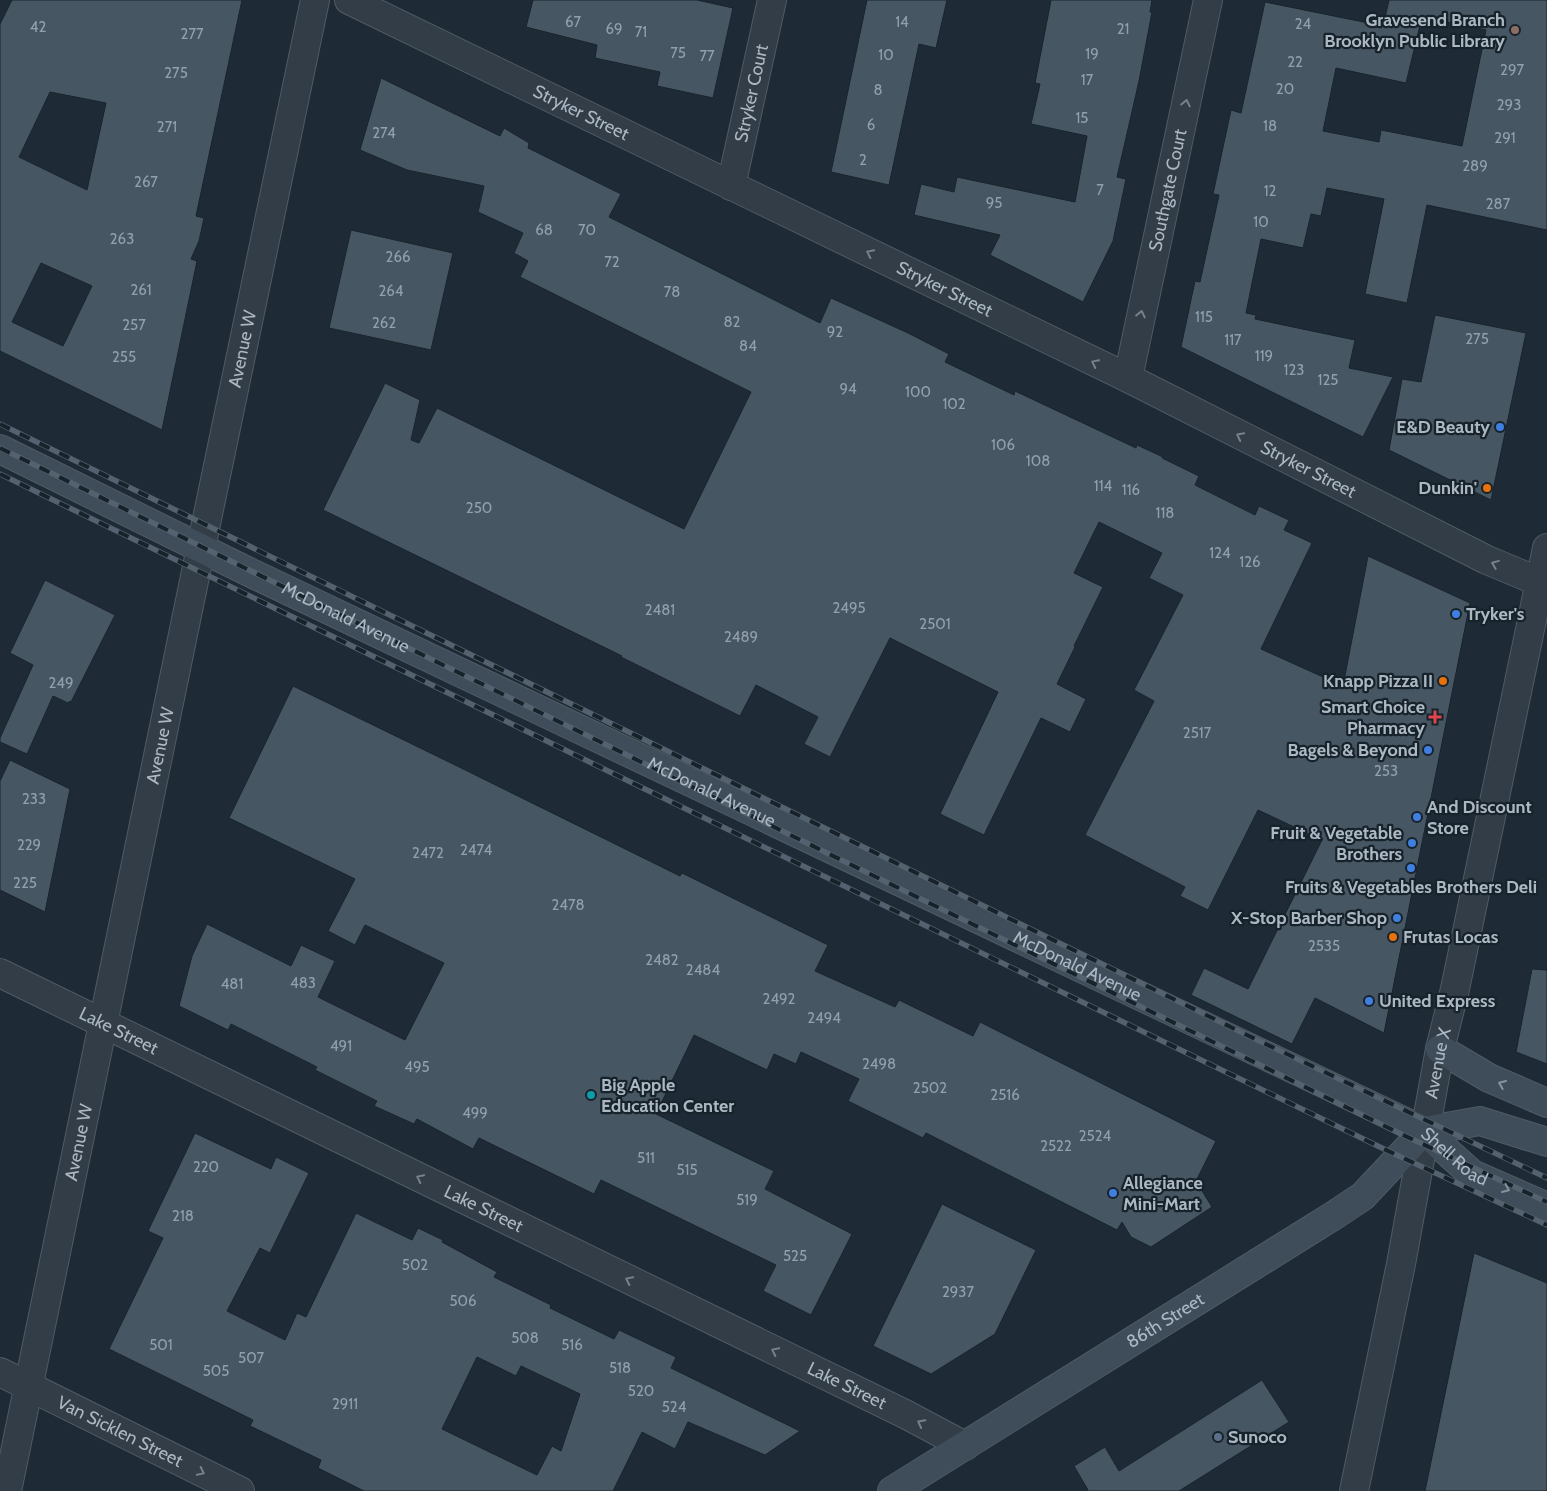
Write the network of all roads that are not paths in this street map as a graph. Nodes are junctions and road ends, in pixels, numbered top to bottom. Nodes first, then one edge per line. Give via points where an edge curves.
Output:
1 (315, 0) edge
2 (349, 0) edge
3 (772, 0) edge
4 (1208, 0) edge
5 (731, 186) junction
6 (1128, 378) junction
7 (0, 449) edge
8 (201, 548) junction
9 (1547, 548) edge
10 (1544, 584) edge
11 (0, 973) edge
12 (103, 1023) junction
13 (1440, 1049) junction
14 (1547, 1103) edge
15 (1424, 1131) junction
16 (1547, 1142) edge
17 (1547, 1207) edge
18 (0, 1372) edge
19 (29, 1386) junction
20 (964, 1446) junction
21 (8, 1491) edge
22 (240, 1491) edge
23 (892, 1491) edge
24 (1354, 1491) edge

1 - 8 street, Avenue W
2 - 5 street, Stryker Street
3 - 5 street, Stryker Court
6 -> 4 street, Southgate Court
6 -> 5 street, Stryker Street
10 -> 6 street, Stryker Street via 1487,560
7 - 8 main road, McDonald Avenue
8 - 12 street, Avenue W
8 - 15 main road, McDonald Avenue
9 - 10 street, Avenue X
10 - 13 street, Avenue X
11 - 12 street, Lake Street
12 - 19 street, Avenue W
20 -> 12 street, Lake Street
14 -> 13 main road via 1489,1078
13 - 15 street, Avenue X
15 - 16 main road, Shell Road via 1480,1121
15 -> 17 main road, Shell Road via 1472,1174
15 - 20 main road, 86th Street via 1363,1196
15 - 24 street, Avenue X via 1402,1264
18 - 19 street, Van Sicklen Street
19 - 21 street, Avenue W
19 -> 22 street, Van Sicklen Street
20 - 23 main road, 86th Street

